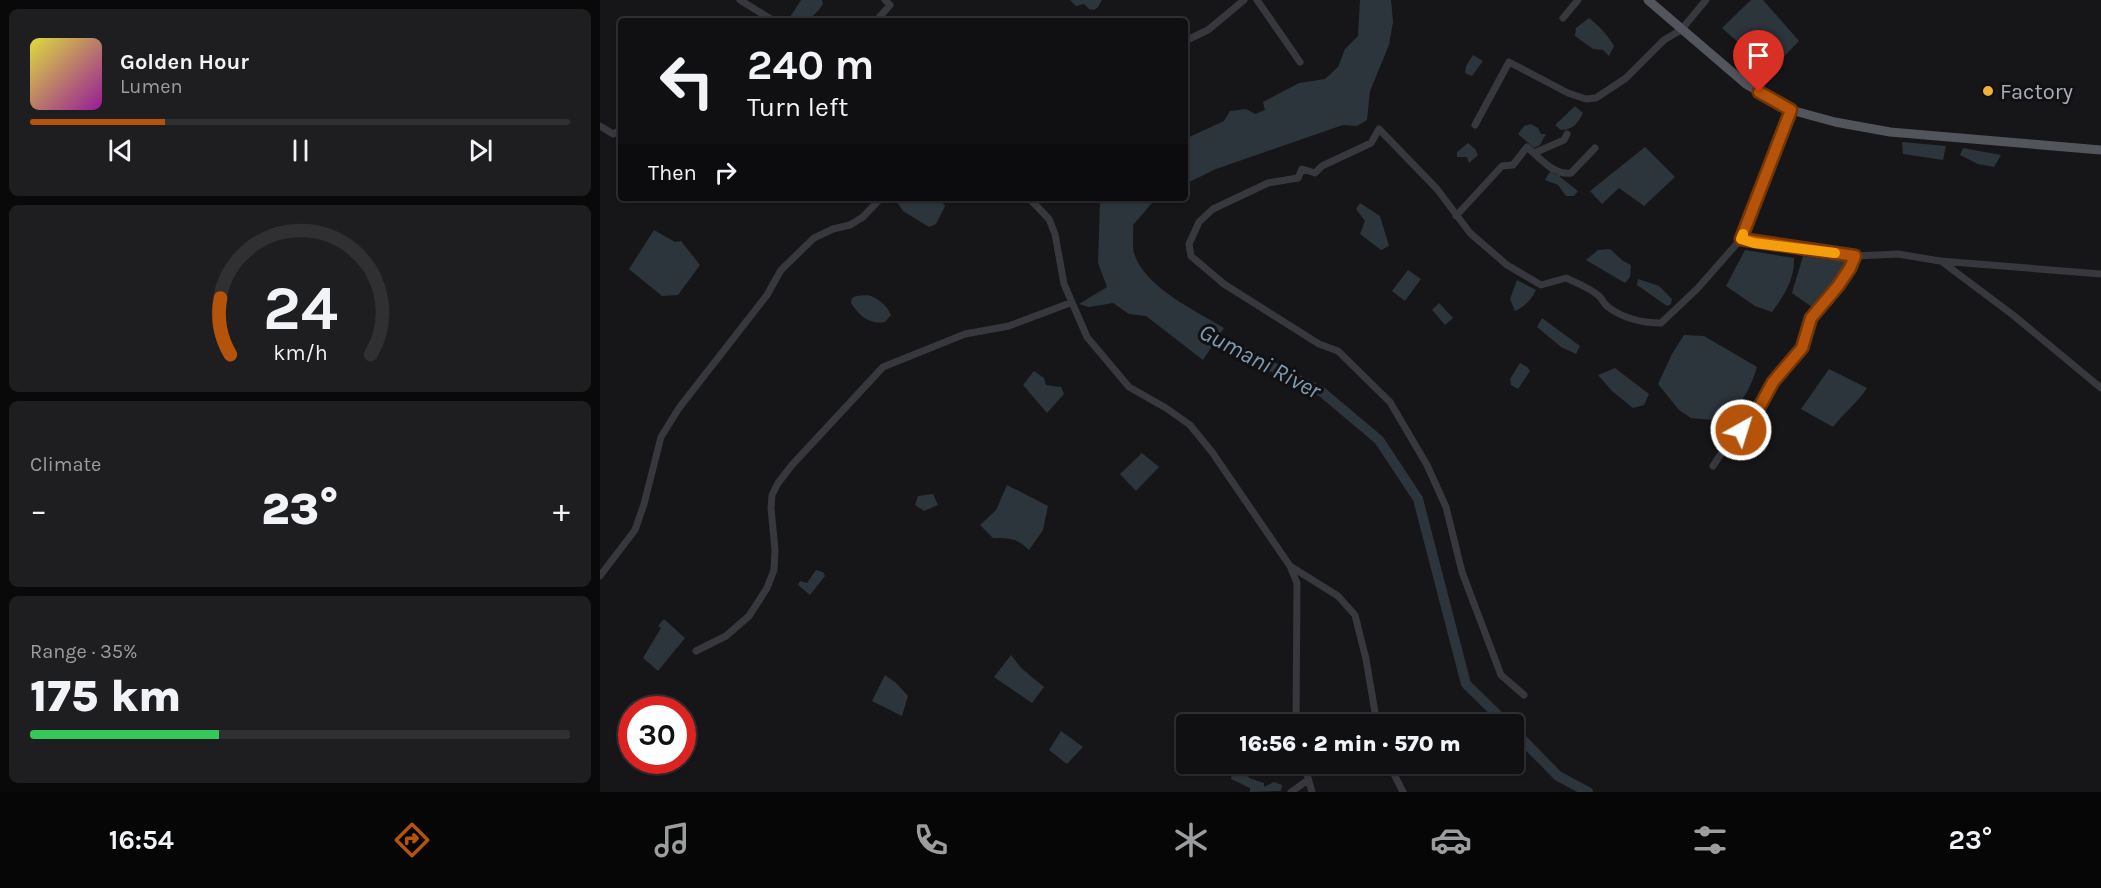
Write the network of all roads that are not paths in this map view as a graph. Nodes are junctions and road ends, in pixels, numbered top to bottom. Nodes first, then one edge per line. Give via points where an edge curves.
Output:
1 (740, 0) edge
2 (885, 0) edge
3 (1244, 0) edge
4 (1257, 0) edge
5 (1578, 0) edge
6 (1648, 0) edge
7 (1706, 0) edge
8 (769, 18) edge
9 (879, 18) edge
10 (1563, 18) dead end
11 (1681, 30) junction
12 (1188, 40) edge
13 (1300, 62) dead end
14 (1791, 110) junction
15 (1475, 125) dead end
16 (600, 126) edge
17 (618, 132) edge
18 (1567, 134) dead end
19 (1595, 148) dead end
20 (2101, 150) edge
21 (1534, 153) junction
22 (878, 201) edge
23 (1032, 201) edge
24 (1456, 216) junction
25 (1741, 239) junction
26 (1855, 256) junction
27 (1940, 261) junction
28 (2101, 274) edge
29 (1070, 303) junction
30 (2101, 388) edge
31 (1713, 466) dead end
32 (1290, 566) junction
33 (600, 576) edge
34 (696, 651) dead end
35 (1524, 695) dead end
36 (1296, 714) edge
37 (1375, 714) edge
38 (1306, 774) edge
39 (1394, 774) edge
40 (1308, 780) junction
41 (1291, 792) edge
42 (1312, 792) edge
43 (1403, 792) edge

1 - 8 street
2 - 9 street via 890,5
3 - 12 street via 1208,30
4 - 13 street
5 - 10 street
6 - 11 main road
7 - 11 street
11 - 14 main road via 1746,84
11 - 15 street via 1664,40 1626,78 1596,98 1568,93 1509,62
14 - 20 main road via 1890,132
14 - 25 street
16 - 17 street via 613,134
18 - 21 street via 1564,140
19 - 21 street via 1571,173 1563,174
21 - 24 street via 1527,147 1513,165 1502,166
22 - 33 street via 850,225 814,238 781,270 767,295 661,437 635,530
23 - 29 street via 1049,219 1055,234
24 - 25 street via 1507,265 1541,285 1566,278 1599,296 1606,306 1647,323 1661,323 1672,314
24 - 35 street via 1437,189 1379,129 1371,143 1315,172 1302,170 1298,178 1268,183 1213,209 1199,222 1189,244 1191,256 1224,284 1319,344 1338,351 1390,402 1446,507 1462,572 1501,675
25 - 26 street
26 - 27 street via 1898,254
26 - 31 street via 1838,286 1811,318 1802,348 1773,382 1754,417 1728,443
27 - 28 street
27 - 30 street
29 - 32 street via 1087,337 1129,387 1190,425
29 - 34 street via 1009,326 965,334 883,367 778,483 771,508 774,570 749,616 726,636
32 - 36 street via 1297,583
32 - 37 street via 1338,597 1355,615
38 - 40 street
39 - 43 street
40 - 41 street
40 - 42 street

